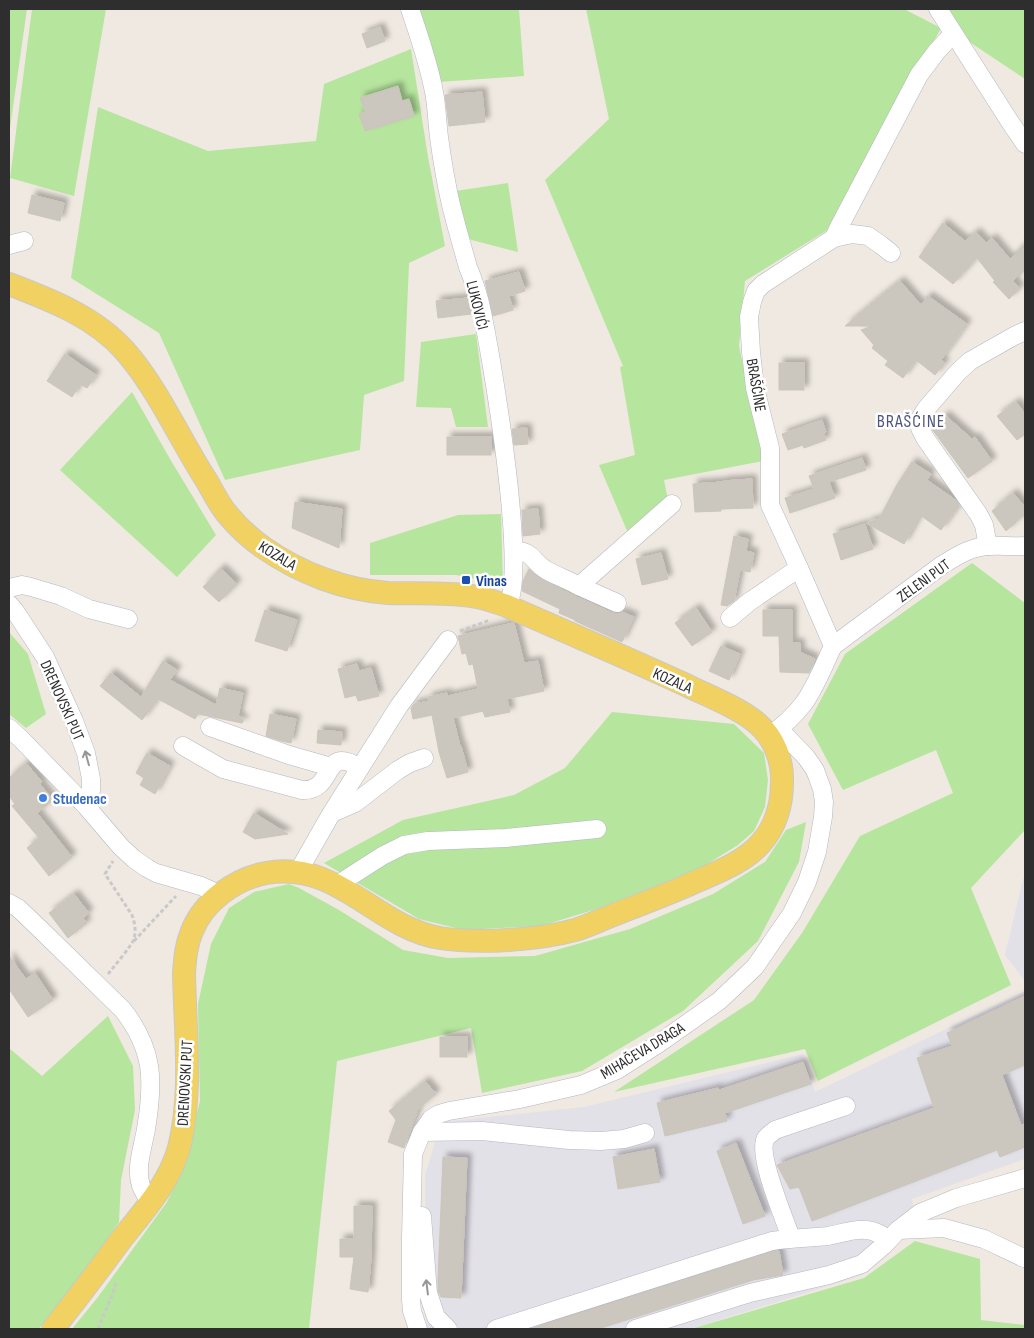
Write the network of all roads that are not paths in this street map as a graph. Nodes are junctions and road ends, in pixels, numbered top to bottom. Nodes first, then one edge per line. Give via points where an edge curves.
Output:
1 (410, 9) edge
2 (938, 9) edge
3 (953, 34) junction
4 (1025, 144) edge
5 (834, 238) junction
6 (891, 253) dead end
7 (9, 284) edge
8 (1025, 332) edge
9 (672, 504) dead end
10 (988, 546) junction
11 (1025, 546) edge
12 (514, 550) junction
13 (799, 568) junction
14 (579, 586) junction
15 (9, 588) edge
16 (617, 603) dead end
17 (9, 604) edge
18 (507, 606) junction
19 (730, 618) dead end
20 (128, 619) dead end
21 (448, 640) road end
22 (833, 646) junction
23 (210, 727) dead end
24 (9, 728) edge
25 (774, 733) junction
26 (183, 746) dead end
27 (424, 758) dead end
28 (331, 767) junction
29 (360, 768) junction
30 (86, 805) junction
31 (331, 814) junction
32 (597, 829) dead end
33 (298, 872) junction
34 (337, 885) junction
35 (217, 896) junction
36 (9, 903) edge
37 (846, 1106) dead end
38 (422, 1132) junction
39 (645, 1133) dead end
40 (413, 1174) junction
41 (1025, 1178) edge
42 (151, 1202) junction
43 (894, 1235) junction
44 (791, 1238) junction
45 (1024, 1258) edge
46 (53, 1329) edge
47 (418, 1329) edge
48 (448, 1329) edge
49 (496, 1329) edge
50 (635, 1329) edge

1 - 12 street, LUKOVIĆI via 434,91 451,205 479,298 489,348 507,467
2 - 3 street
3 - 4 street
3 - 5 street via 919,75
5 - 6 street, BRAŠĆINE via 852,234 868,236
5 - 13 street, BRAŠĆINE via 763,284 756,291 749,317 755,388 770,448 770,505
7 - 18 main road, KOZALA via 92,321 125,351 143,374 227,514 264,548 313,575 360,589 472,596
8 - 10 street via 970,361 926,409 920,420 925,438 979,515
9 - 14 street
10 - 11 street, ZELENI PUT
10 - 22 street, ZELENI PUT via 962,553 942,565
12 - 14 street via 528,553 544,569
12 - 18 street, LUKOVIĆI via 511,598
13 - 19 street
13 - 22 street, BRAŠĆINE
14 - 16 street
15 - 20 street via 31,587 89,609
30 -> 17 street, DRENOVSKI PUT via 91,794 91,779 74,720 45,657
18 - 25 main road, KOZALA via 723,703
21 - 29 street via 399,706
22 - 25 street via 804,702
23 - 28 street
24 - 30 street
25 - 34 main road, KOZALA via 782,794 775,822 762,843 722,870 578,929 513,939 442,938 405,926
25 - 38 street, MIHAČEVA DRAGA via 806,757 815,770 822,789 823,817 817,852 807,882 792,913 755,967 719,1001 617,1070 580,1085 439,1114
26 - 28 street via 223,769 302,790 318,787
27 - 31 street via 398,770 355,803
28 - 29 street via 341,761
29 - 31 street
30 - 35 street via 134,859 156,873 201,886
31 - 33 street
32 - 34 street via 404,845
33 - 34 main road, KOZALA via 318,876
33 - 35 main road, KOZALA via 264,874 244,880
35 - 42 main road, DRENOVSKI PUT via 193,928 187,947 184,973 187,1093 184,1116 174,1162
36 - 42 street via 18,908 123,1010 141,1038 151,1075 139,1179
37 - 44 street via 775,1130 766,1137 766,1167
38 - 39 street via 482,1131 601,1142
38 - 40 street, MIHAČEVA DRAGA via 413,1154
40 - 47 street, MIHAČEVA DRAGA via 411,1300
48 -> 40 street via 436,1317 428,1294 420,1189
41 - 43 street via 956,1198 920,1213
42 - 46 main road, DRENOVSKI PUT
43 - 44 street via 861,1230
43 - 45 street via 944,1228 984,1239
43 - 50 street via 862,1264 750,1293
44 - 49 street via 772,1241

